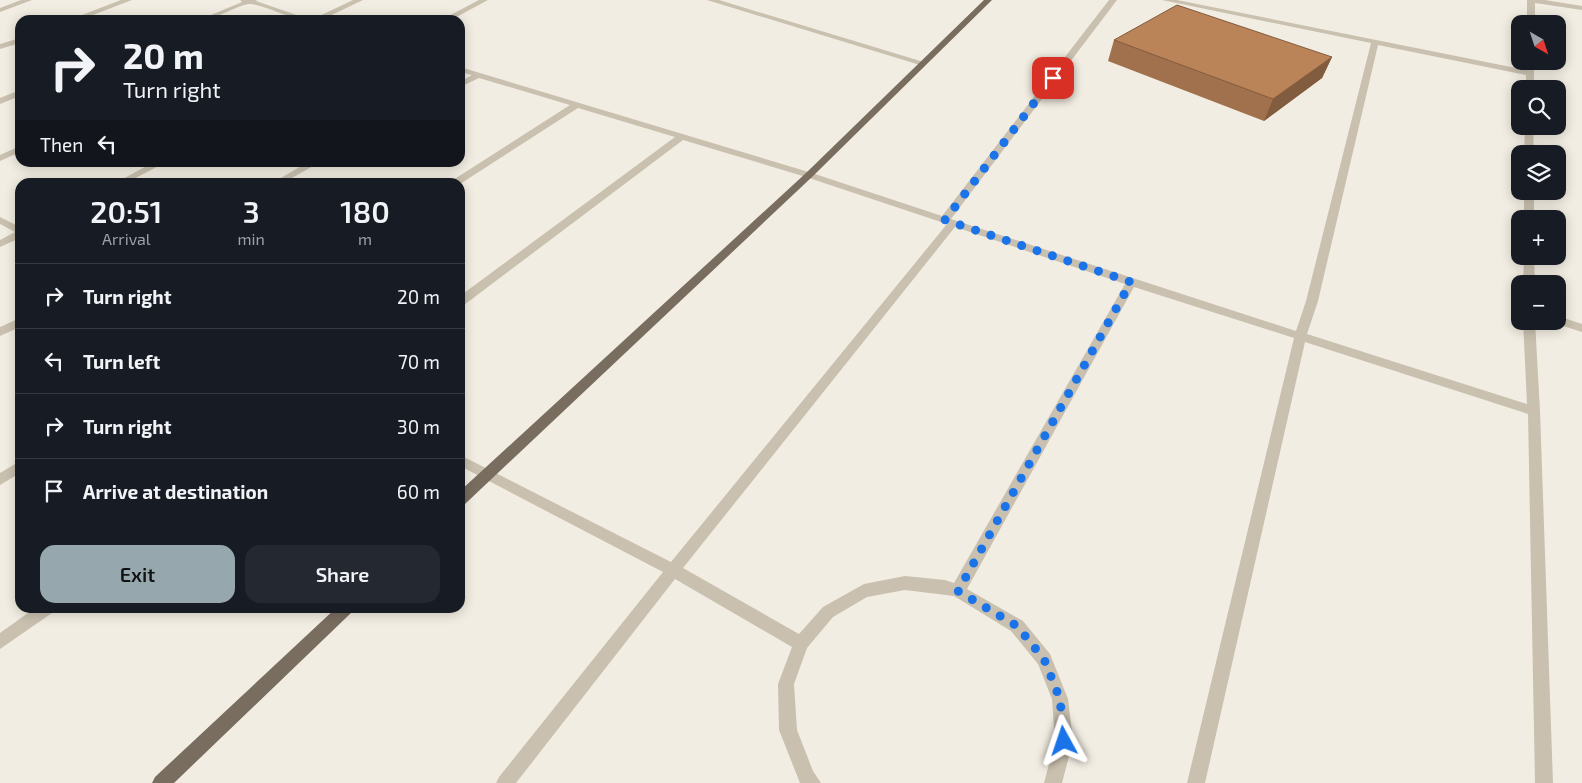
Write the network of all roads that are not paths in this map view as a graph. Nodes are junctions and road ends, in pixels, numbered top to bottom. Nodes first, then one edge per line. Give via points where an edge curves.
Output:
1 (28, 0) edge
2 (128, 0) edge
3 (249, 0) edge
4 (359, 0) edge
5 (484, 0) edge
6 (711, 0) edge
7 (988, 0) edge
8 (1113, 0) edge
9 (1166, 0) edge
10 (1531, 0) edge
11 (1582, 8) edge
12 (0, 10) edge
13 (87, 15) edge
14 (214, 15) edge
15 (292, 15) edge
16 (326, 15) edge
17 (455, 15) edge
18 (1531, 15) edge
19 (15, 42) edge
20 (1375, 43) junction
21 (0, 47) edge
22 (923, 63) junction
23 (465, 70) edge
24 (1530, 73) joint
25 (478, 74) junction
26 (1530, 80) edge
27 (465, 81) edge
28 (15, 95) edge
29 (0, 101) edge
30 (576, 105) junction
31 (681, 137) junction
32 (15, 151) edge
33 (0, 158) edge
34 (152, 167) edge
35 (307, 167) edge
36 (808, 176) junction
37 (130, 178) edge
38 (286, 178) edge
39 (462, 178) edge
40 (0, 220) edge
41 (949, 221) junction
42 (15, 229) edge
43 (15, 235) edge
44 (0, 244) edge
45 (1131, 282) junction
46 (465, 298) edge
47 (1566, 323) edge
48 (15, 324) edge
49 (1582, 328) edge
50 (1530, 330) edge
51 (0, 332) edge
52 (1300, 336) junction
53 (1534, 411) junction
54 (465, 463) edge
55 (15, 470) edge
56 (487, 475) junction
57 (0, 480) edge
58 (465, 495) edge
59 (673, 570) junction
60 (958, 591) junction
61 (40, 613) edge
62 (341, 613) edge
63 (0, 642) edge
64 (801, 644) junction
65 (161, 783) edge
66 (505, 783) edge
67 (812, 783) edge
68 (1053, 783) edge
69 (1196, 783) edge
70 (1544, 783) edge

1 - 12 street
2 - 13 street
3 - 14 street
3 - 15 street
4 - 16 street
5 - 17 street
6 - 22 street
7 - 22 main road
8 - 41 street
9 - 20 street
10 - 11 street
10 - 18 street
19 - 21 street
20 - 24 street
20 - 52 street via 1312,301
22 - 36 main road
23 - 25 street
24 - 26 street
25 - 27 street
25 - 30 street
28 - 29 street
30 - 31 street
30 - 39 street
31 - 36 street
31 - 46 street
32 - 33 street
34 - 37 street
35 - 38 street
36 - 41 street
36 - 56 main road
40 - 42 street
41 - 45 street
41 - 59 street
43 - 44 street
45 - 52 street
45 - 60 street
47 - 49 street
48 - 51 street
50 - 53 street
52 - 53 street
52 - 69 street
53 - 70 street
54 - 56 street
55 - 57 street
56 - 58 main road
56 - 59 street
59 - 64 street
59 - 66 street
60 - 64 street via 905,583 864,591 828,612
60 - 68 street via 1017,626 1044,659 1060,699 1064,741
61 - 63 street
62 - 65 main road
64 - 67 street via 786,684 788,730 806,777

